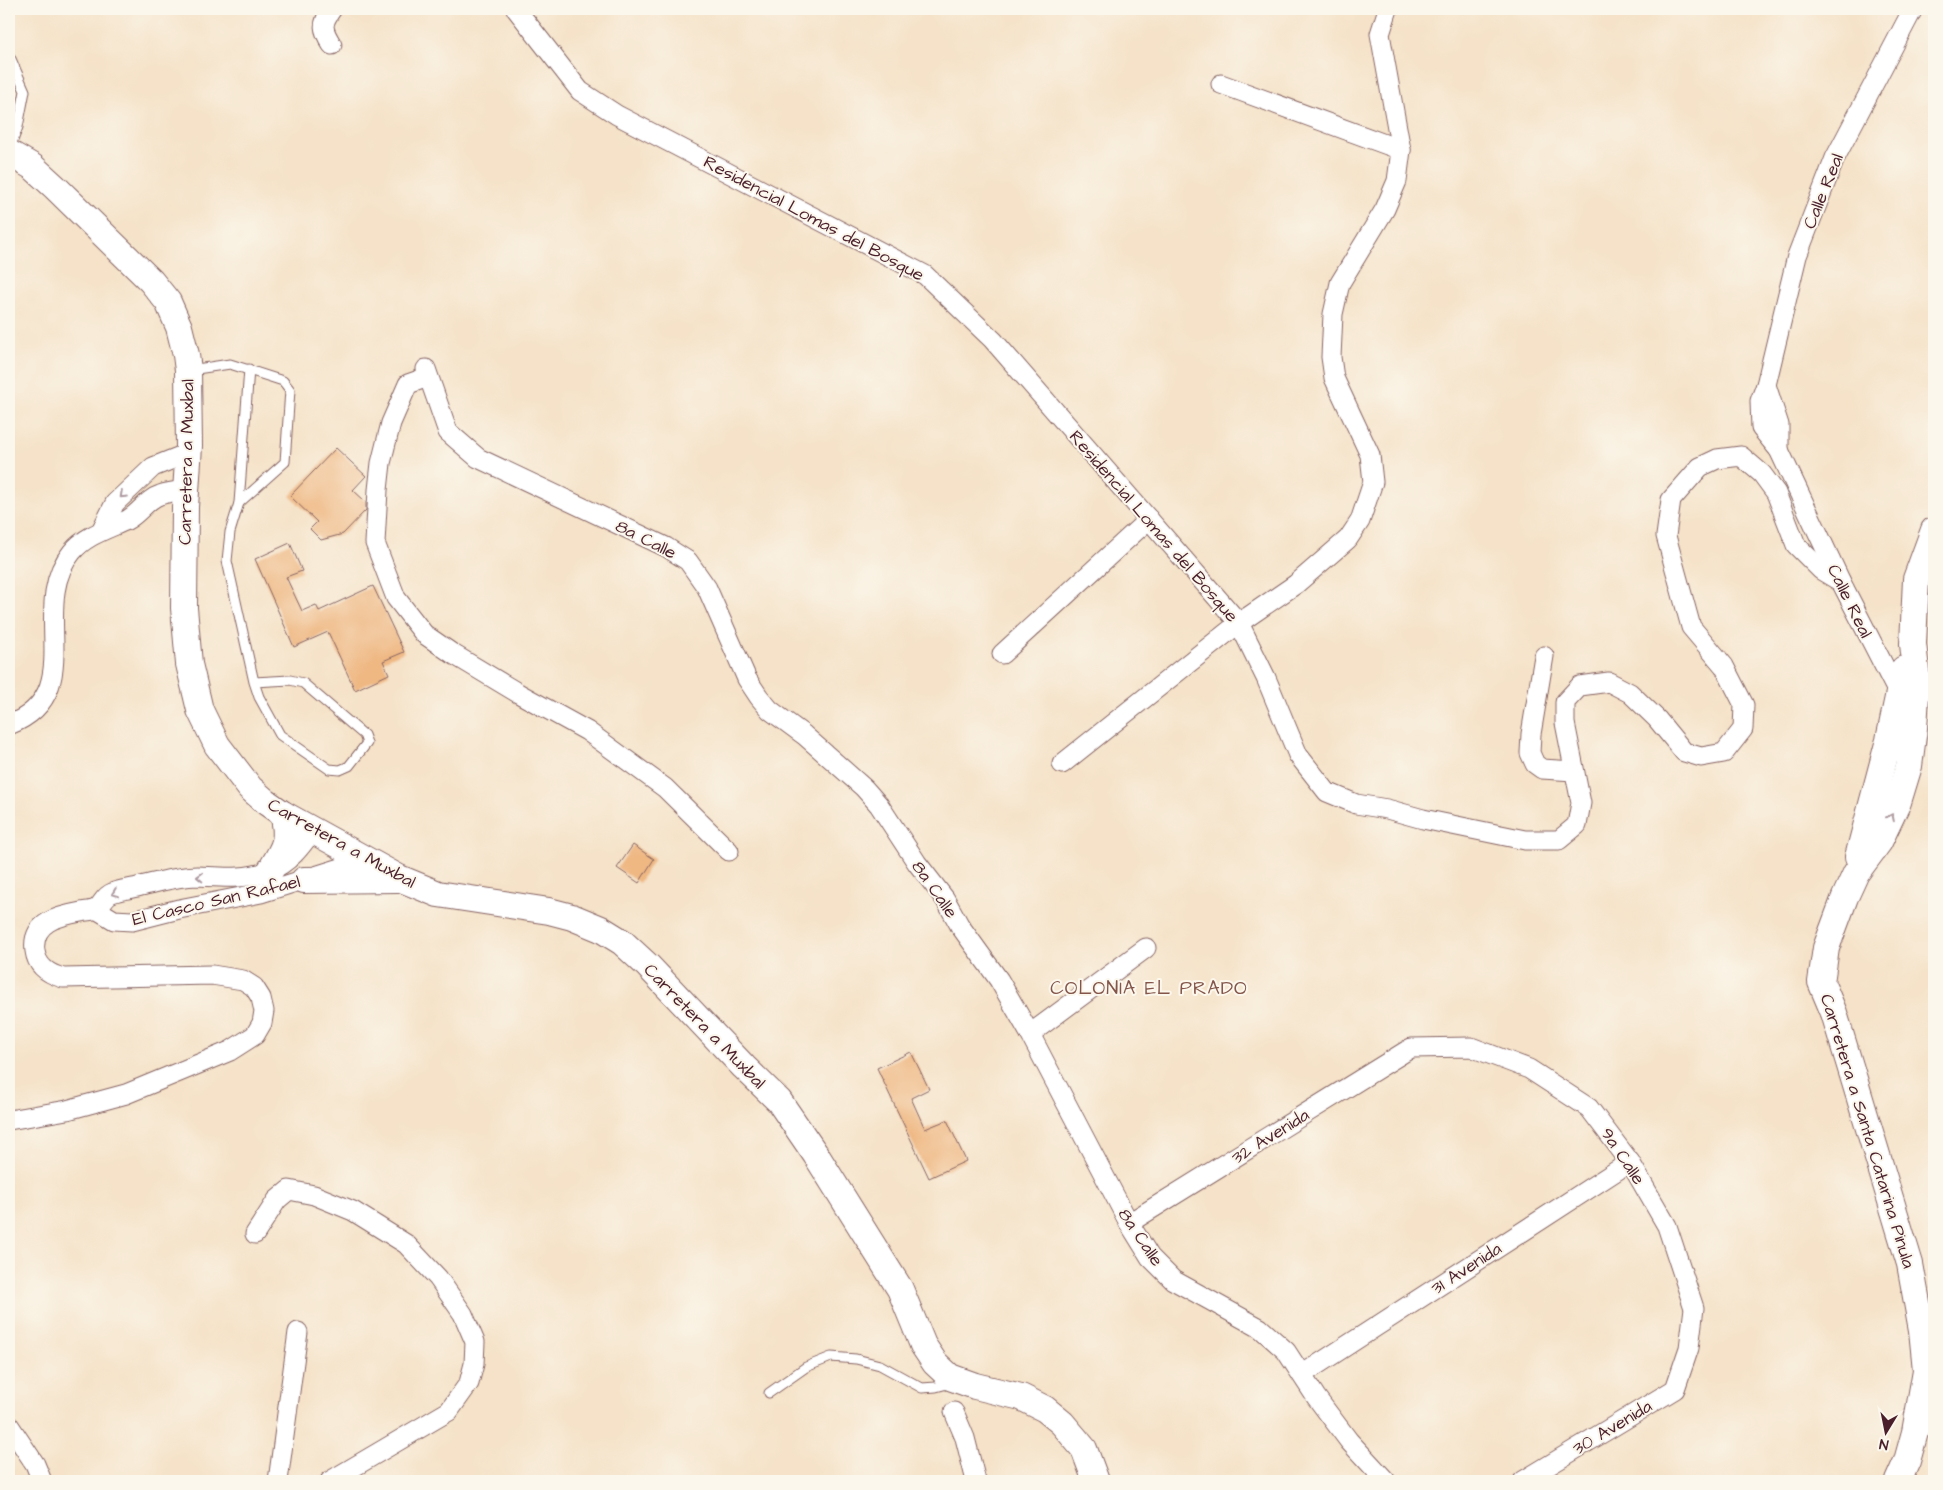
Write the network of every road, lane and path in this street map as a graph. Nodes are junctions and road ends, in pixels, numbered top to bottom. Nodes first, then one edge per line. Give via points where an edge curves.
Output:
1 (332, 9) edge
2 (516, 9) edge
3 (1388, 9) edge
4 (1913, 9) edge
5 (332, 45) dead end
6 (11, 59) dead end
7 (1221, 84) dead end
8 (1401, 150) junction
9 (9, 152) edge
10 (249, 369) junction
11 (188, 370) junction
12 (188, 453) junction
13 (186, 490) junction
14 (239, 503) junction
15 (1149, 519) junction
16 (102, 529) junction
17 (1934, 530) edge
18 (1841, 582) junction
19 (1239, 623) junction
20 (1913, 644) junction
21 (1002, 654) dead end
22 (1544, 656) dead end
23 (254, 682) junction
24 (1899, 695) junction
25 (9, 724) edge
26 (1905, 738) junction
27 (1062, 764) dead end
28 (1574, 771) junction
29 (284, 814) junction
30 (313, 830) junction
31 (729, 851) dead end
32 (366, 860) junction
33 (270, 871) junction
34 (399, 878) junction
35 (171, 879) junction
36 (304, 880) junction
37 (96, 908) junction
38 (179, 910) junction
39 (1146, 948) dead end
40 (1030, 1034) junction
41 (1411, 1048) joint
42 (9, 1120) edge
43 (1630, 1162) junction
44 (1129, 1223) junction
45 (255, 1234) dead end
46 (298, 1332) dead end
47 (1302, 1374) junction
48 (958, 1380) junction
49 (1675, 1389) joint
50 (769, 1393) dead end
51 (954, 1412) dead end
52 (9, 1425) edge
53 (42, 1481) edge
54 (278, 1481) edge
55 (330, 1481) edge
56 (976, 1481) edge
57 (1096, 1481) edge
58 (1386, 1481) edge
59 (1523, 1481) edge
60 (1898, 1481) edge

1 - 5 street via 324,20 324,34
2 - 15 street, Residencial Lomas del Bosque via 580,91 617,115 925,275 993,340
3 - 8 street via 1380,34
4 - 18 street, Calle Real via 1836,158 1797,256 1760,401 1761,428 1779,450
6 - 9 lane via 25,91
7 - 8 street
8 - 19 street via 1397,181 1385,210 1340,283 1333,314 1331,357 1334,378 1370,455 1372,482 1360,520 1348,539 1328,558
9 - 11 main road, Carretera a Muxbal via 39,173 151,281 168,302 179,327
10 - 11 lane via 230,364
10 - 14 lane
10 - 14 lane via 283,381 290,390 286,462
11 - 12 main road, Carretera a Muxbal
12 - 13 main road, Carretera a Muxbal
12 -> 16 street via 152,467 115,503
13 - 16 street via 159,495 129,519
13 - 29 main road, Carretera a Muxbal via 184,608 189,664 200,710 217,745 250,788
14 - 23 lane via 230,532 227,561
15 - 19 street, Residencial Lomas del Bosque
15 - 21 street
16 - 25 street via 72,550 55,583 52,608 55,658 44,699 33,712
17 - 20 main road, Carretera a Santa Catarina Pinula via 1916,579
18 - 24 street, Calle Real
18 - 28 street, Residencial Lomas del Bosque via 1821,570 1796,545 1776,493 1745,458 1717,459 1700,467 1671,500 1666,536 1691,627 1724,666 1744,705 1743,729 1724,753 1701,757 1684,752 1630,693 1609,682 1580,686 1565,702 1565,723
19 - 27 street
19 - 28 street, Residencial Lomas del Bosque via 1298,756 1327,792 1356,804 1423,819 1525,840 1559,840 1577,824 1581,802
20 - 24 main road, Carretera a Santa Catarina Pinula via 1904,665
20 - 26 main road, Carretera a Santa Catarina Pinula via 1917,679
22 - 28 street via 1530,753 1535,764 1542,769
23 - 23 lane via 280,735 329,769 340,770 349,766 367,743 364,735 303,683 290,680
24 - 26 main road, Carretera a Santa Catarina Pinula
26 - 60 main road, Carretera a Santa Catarina Pinula via 1909,766 1890,784 1858,856 1856,873 1826,948 1821,982 1834,1013 1910,1264 1922,1330 1926,1370 1915,1432
29 - 30 main road, Carretera a Muxbal
29 - 33 main road via 286,839
30 - 32 main road, Carretera a Muxbal
30 - 33 street, El Casco San Rafael via 290,859
31 - 40 street, 8a Calle via 665,788 587,732 518,694 424,634 396,598 376,543 378,490 391,423 408,384 427,373 448,432 478,458 666,547 688,562 707,588 747,679 759,697 770,710 852,777 879,805 999,980
32 - 34 main road, Carretera a Muxbal
32 - 36 street, El Casco San Rafael
33 -> 35 street, El Casco San Rafael via 236,878 197,876
34 - 36 main road
34 - 48 main road, Carretera a Muxbal via 438,894 572,917 622,942 779,1101 900,1289 923,1345 935,1363
35 -> 37 street, El Casco San Rafael via 110,894
35 - 38 street
36 - 38 street, El Casco San Rafael via 261,894
37 - 38 street, El Casco San Rafael via 123,922
37 - 42 street, El Casco San Rafael via 44,924 34,942 38,962 44,970 63,978 212,975 243,980 254,987 261,998 264,1010 262,1023 255,1035 230,1051 126,1094 67,1110
39 - 40 street
40 - 44 street, 8a Calle
41 - 43 street, 9a Calle via 1471,1047 1530,1068 1589,1108
41 - 44 street, 32 Avenida
43 - 47 street, 31 Avenida
43 - 49 street, 9a Calle via 1667,1226 1694,1308 1689,1348
44 - 47 street, 8a Calle via 1150,1257 1173,1280 1260,1328 1286,1351
45 - 55 street via 277,1200 289,1190 314,1195 353,1211 406,1244 438,1278 462,1314 475,1342 469,1382 449,1411
46 - 54 street
47 - 58 street, 8a Calle via 1349,1441
48 - 50 lane via 922,1388 880,1365 831,1357 806,1367
48 - 57 main road, Carretera a Muxbal via 1021,1397 1045,1409 1084,1449
49 - 59 street, 30 Avenida
51 - 56 street via 965,1438
52 - 53 street via 35,1464

